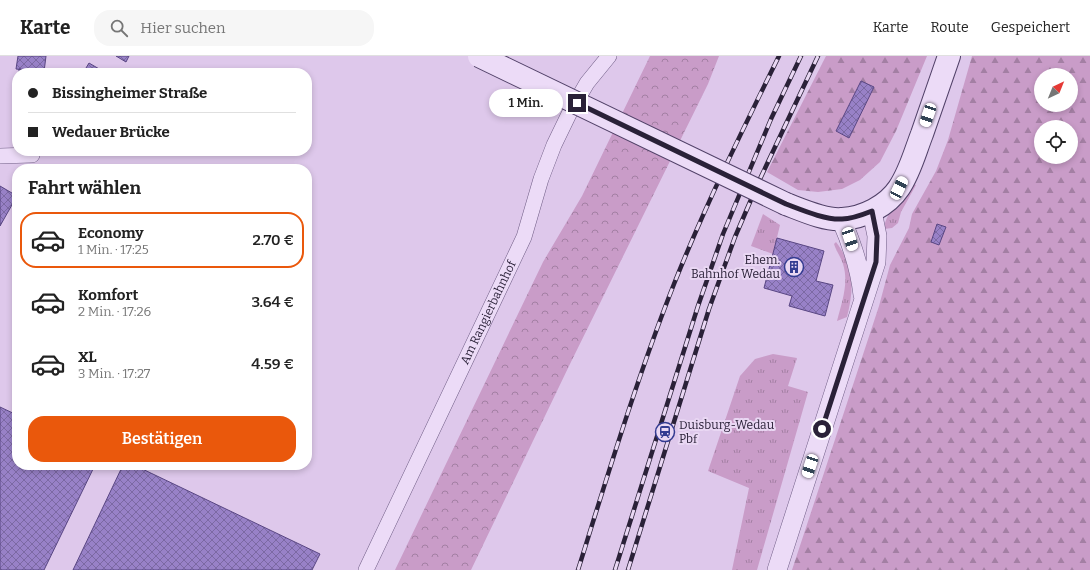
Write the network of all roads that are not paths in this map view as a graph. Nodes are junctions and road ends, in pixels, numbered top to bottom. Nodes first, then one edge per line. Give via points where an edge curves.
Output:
1 (479, 56) edge
2 (609, 56) edge
3 (949, 56) edge
4 (0, 156) edge
5 (12, 156) edge
6 (872, 211) junction
7 (841, 220) junction
8 (863, 302) junction
9 (366, 570) edge
10 (777, 570) edge

1 - 7 main road, bridge via 786,204 816,215
2 - 9 street, Am Rangierbahnhof via 587,83 554,145 524,237
3 - 6 main road via 913,160 899,188
4 - 5 street
6 - 7 main road
6 - 8 street via 877,236 876,262
7 - 8 street via 858,264
8 - 10 street

